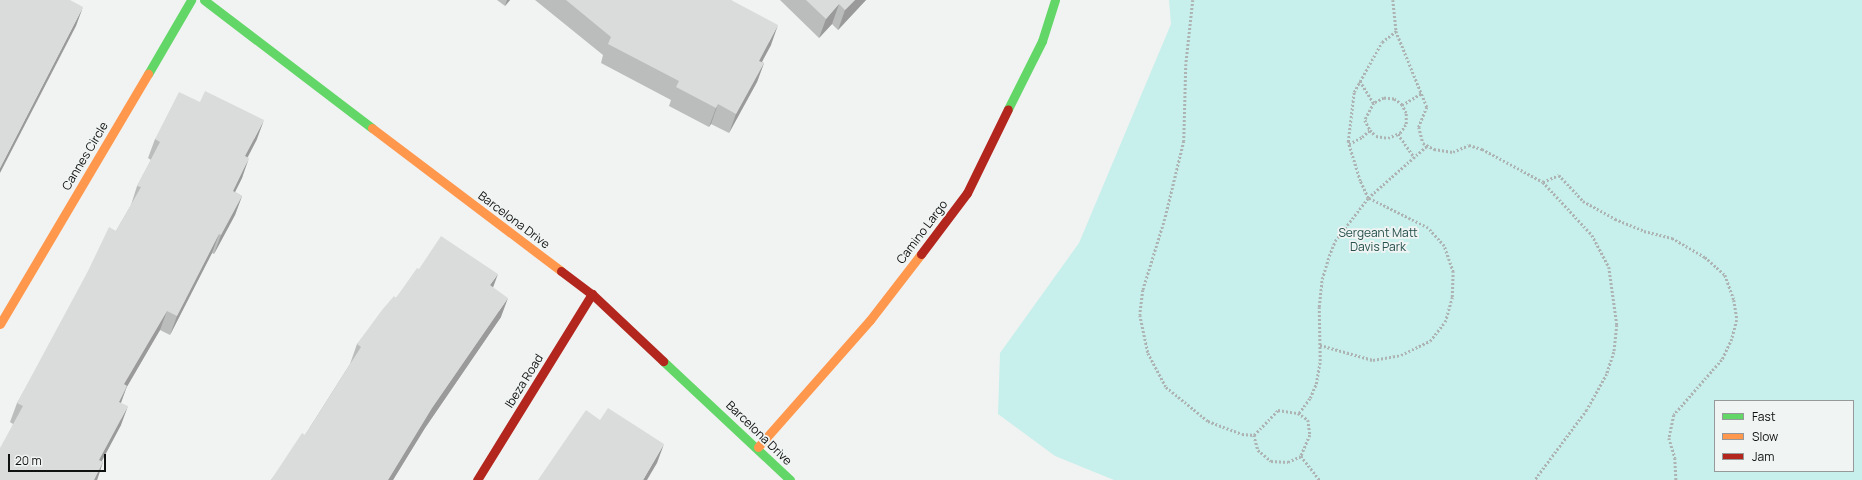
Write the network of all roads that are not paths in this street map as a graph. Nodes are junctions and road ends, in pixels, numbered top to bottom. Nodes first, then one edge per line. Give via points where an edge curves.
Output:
1 (191, 0) edge
2 (204, 0) edge
3 (1055, 0) edge
4 (592, 294) junction
5 (0, 324) edge
6 (758, 447) junction
7 (477, 480) edge
8 (790, 480) edge

1 - 5 street, Cannes Circle
2 - 4 street, Barcelona Drive
3 - 6 street, Camino Largo via 1042,42 966,193 870,320
4 - 6 street, Barcelona Drive
4 - 7 street, Ibeza Road
6 - 8 street, Barcelona Drive

